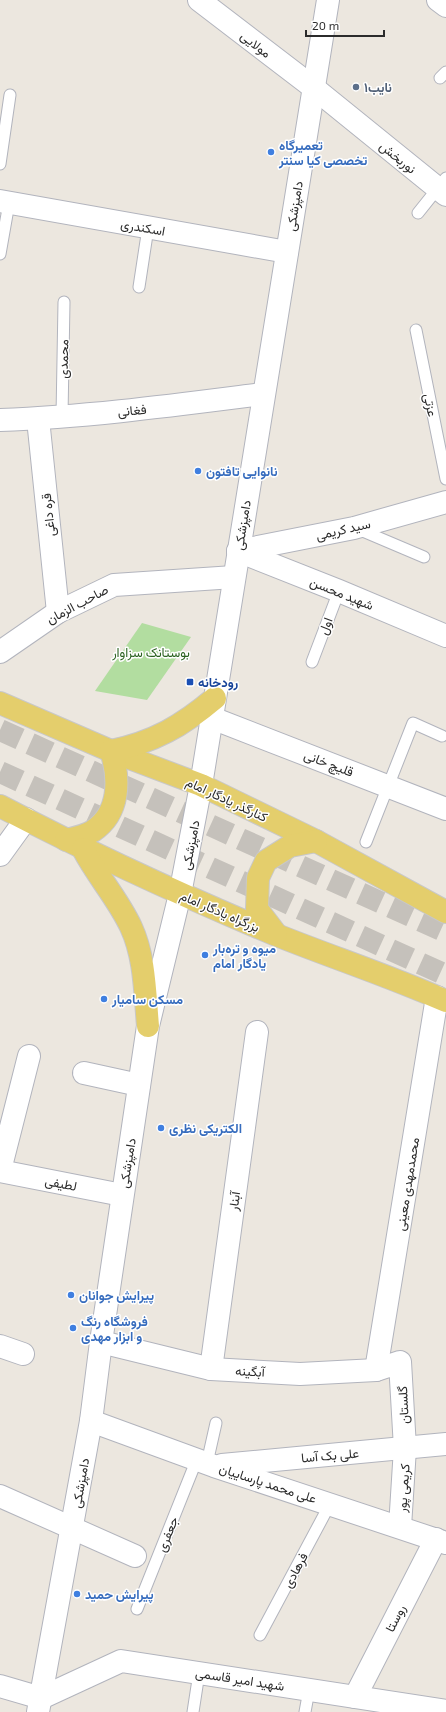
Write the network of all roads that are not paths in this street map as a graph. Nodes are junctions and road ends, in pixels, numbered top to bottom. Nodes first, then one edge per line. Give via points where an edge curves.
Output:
1 (199, 0) edge
2 (328, 0) edge
3 (438, 0) edge
4 (446, 6) edge
5 (314, 88) junction
6 (10, 95) dead end
7 (0, 164) edge
8 (443, 187) edge
9 (4, 202) edge
10 (418, 213) dead end
11 (148, 228) junction
12 (287, 252) junction
13 (0, 254) edge
14 (139, 287) dead end
15 (64, 302) dead end
16 (416, 330) dead end
17 (263, 394) junction
18 (62, 416) junction
19 (38, 419) junction
20 (0, 420) edge
21 (446, 479) edge
22 (446, 502) edge
23 (354, 528) junction
24 (238, 551) junction
25 (424, 557) dead end
26 (234, 577) junction
27 (339, 590) junction
28 (58, 612) junction
29 (446, 636) edge
30 (0, 652) edge
31 (312, 662) dead end
32 (0, 703) edge
33 (213, 708) junction
34 (442, 736) dead end
35 (111, 751) junction
36 (201, 785) junction
37 (388, 786) junction
38 (0, 806) edge
39 (446, 809) edge
40 (26, 819) junction
41 (316, 841) junction
42 (366, 842) dead end
43 (75, 845) junction
44 (0, 855) edge
45 (180, 894) junction
46 (446, 912) edge
47 (276, 934) junction
48 (442, 999) edge
49 (148, 1026) junction
50 (257, 1032) dead end
51 (29, 1056) dead end
52 (84, 1073) dead end
53 (139, 1085) junction
54 (0, 1170) edge
55 (122, 1195) junction
56 (100, 1342) junction
57 (0, 1346) edge
58 (23, 1354) dead end
59 (400, 1362) joint
60 (211, 1369) junction
61 (376, 1370) junction
62 (91, 1420) junction
63 (216, 1423) dead end
64 (446, 1444) edge
65 (405, 1448) junction
66 (206, 1463) junction
67 (0, 1496) edge
68 (330, 1504) junction
69 (72, 1527) junction
70 (400, 1527) junction
71 (441, 1541) edge
72 (135, 1556) dead end
73 (138, 1608) dead end
74 (260, 1635) dead end
75 (199, 1673) junction
76 (309, 1690) junction
77 (3, 1693) edge
78 (355, 1697) junction
79 (39, 1705) edge
80 (421, 1710) edge
81 (446, 1711) edge
82 (193, 1712) edge
83 (306, 1712) edge

1 - 5 street, مولایی
2 - 5 street, دامپزشکی
3 - 4 street
5 - 8 street, نوربخش
5 - 12 street, دامپزشکی
6 - 7 lane
8 - 10 lane
9 - 11 street, اسکندری
9 - 13 lane
11 - 12 street, اسکندری
11 - 14 lane
12 - 17 street, دامپزشکی
15 - 18 lane, محمدی
16 - 21 lane, عزتی
17 - 18 street, فغانی via 154,408
17 - 24 street, دامپزشکی
18 - 19 street, فغانی
19 - 20 street, فغانی
19 - 28 street, قره داغی
22 - 23 street, سید کریمی
23 - 24 street, سید کریمی
23 - 25 lane
24 - 26 street, دامپزشکی
24 - 27 street, شهید محسن
26 - 28 street, صاحب الزمان via 114,585
26 - 33 street, دامپزشکی
27 - 29 street, شهید محسن
27 - 31 lane, اول
28 - 30 street, صاحب الزمان
32 - 35 main road, کنارگذر یادگار امام
33 - 35 main road via 159,736 135,746
33 - 36 street, دامپزشکی
33 - 37 street, قلیچ خانی
34 - 37 lane via 413,724
35 - 36 main road, کنارگذر یادگار امام
35 - 43 main road via 117,768 114,805 105,820
36 - 41 main road, کنارگذر یادگار امام
36 - 45 street, دامپزشکی
37 - 39 street, قلیچ خانی
37 - 42 lane
38 - 40 main road, بزرگراه یادگار امام
40 - 43 main road, بزرگراه یادگار امام
40 - 44 street
41 - 46 main road, کنارگذر یادگار امام
41 - 47 main road via 290,846 266,861 258,878 257,909
43 - 45 main road, بزرگراه یادگار امام
43 - 49 main road via 91,863 132,928 142,965
45 - 47 main road, بزرگراه یادگار امام
45 - 49 street, دامپزشکی
47 - 48 main road, بزرگراه یادگار امام
48 - 61 street, محمدمهدی معینی
49 - 53 street, دامپزشکی
50 - 60 street, آبنار
51 - 54 street, لطیفی
52 - 53 street
53 - 55 street, دامپزشکی
54 - 55 street, لطیفی
55 - 56 street, دامپزشکی
56 - 60 street, آبگینه
56 - 62 street, دامپزشکی
57 - 58 street
59 - 61 street, آبگینه
59 - 65 street, گلستان
60 - 61 street, آبگینه via 300,1374
62 - 66 street, علی محمد پارساییان
62 - 69 street, دامپزشکی
63 - 66 lane, جعفری
64 - 65 street, علی بک آسا
65 - 66 street, علی بک آسا
65 - 70 street, کریمی پور
66 - 68 street, علی محمد پارساییان
66 - 73 lane, جعفری
67 - 69 street
68 - 70 street, علی محمد پارساییان
68 - 74 lane, فرهادی
69 - 72 street
69 - 79 street, دامپزشکی
70 - 71 street, علی محمد پارساییان
71 - 78 street, روستا
75 - 76 street, شهید امیر قاسمی
75 - 79 street, شهید امیر قاسمی via 121,1661
75 - 82 lane
76 - 78 street, شهید امیر قاسمی
76 - 83 lane
77 - 79 street
78 - 80 street, شهید امیر قاسمی
80 - 81 street, شهید امیر قاسمی

